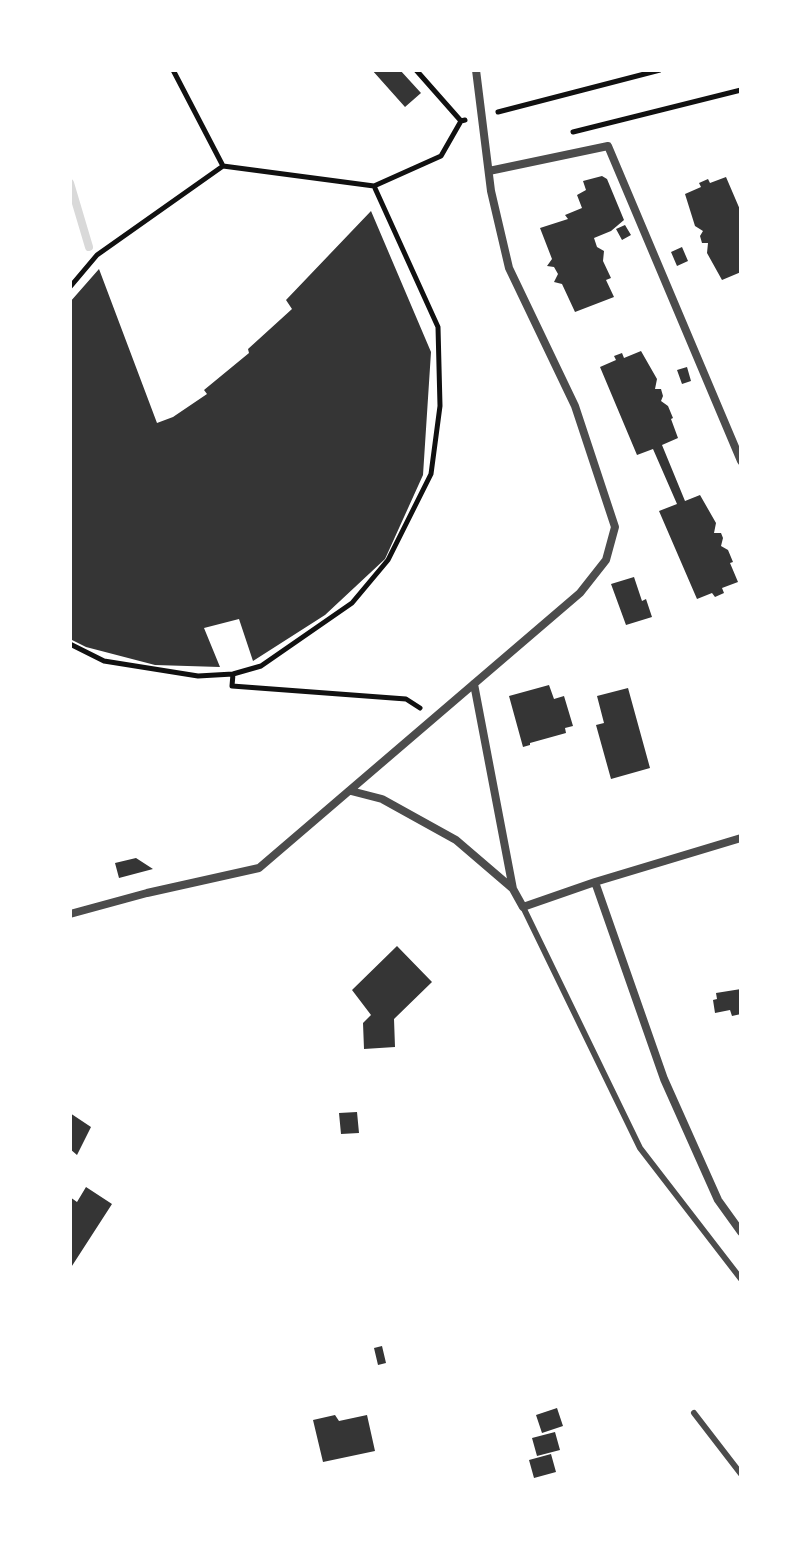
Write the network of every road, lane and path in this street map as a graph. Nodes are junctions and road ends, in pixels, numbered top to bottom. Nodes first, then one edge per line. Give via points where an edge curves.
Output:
1 (173, 70) edge
2 (416, 70) edge
3 (476, 70) edge
4 (660, 70) edge
5 (741, 90) edge
6 (489, 114) dead end
7 (475, 118) dead end
8 (461, 121) junction
9 (562, 135) dead end
10 (223, 166) junction
11 (489, 171) junction
12 (374, 186) junction
13 (70, 287) edge
14 (741, 461) edge
15 (70, 644) edge
16 (233, 674) junction
17 (474, 684) junction
18 (431, 721) junction
19 (351, 791) junction
20 (741, 838) edge
21 (595, 882) junction
22 (513, 889) junction
23 (523, 907) junction
24 (70, 914) edge
25 (741, 1232) edge
26 (741, 1279) edge
27 (694, 1413) dead end
28 (741, 1474) edge

1 - 10 path
2 - 8 path
3 - 11 street
4 - 6 path
5 - 9 path
7 - 8 path
8 - 12 path via 441,156
10 - 12 path
10 - 13 path via 97,255
11 - 14 street via 608,146
11 - 17 street via 509,268 575,406 615,527 606,560 580,593
12 - 16 path via 438,327 440,406 431,474 388,560 352,603 261,666
15 - 16 path via 104,661 198,676
16 - 18 path via 232,686 406,699
17 - 18 street
17 - 22 street
18 - 19 street
19 - 22 street via 382,799 456,840
19 - 24 street via 259,868
20 - 21 street
21 - 23 street
21 - 25 street via 664,1079 718,1200
22 - 23 street
23 - 26 lane via 640,1148
27 - 28 lane

